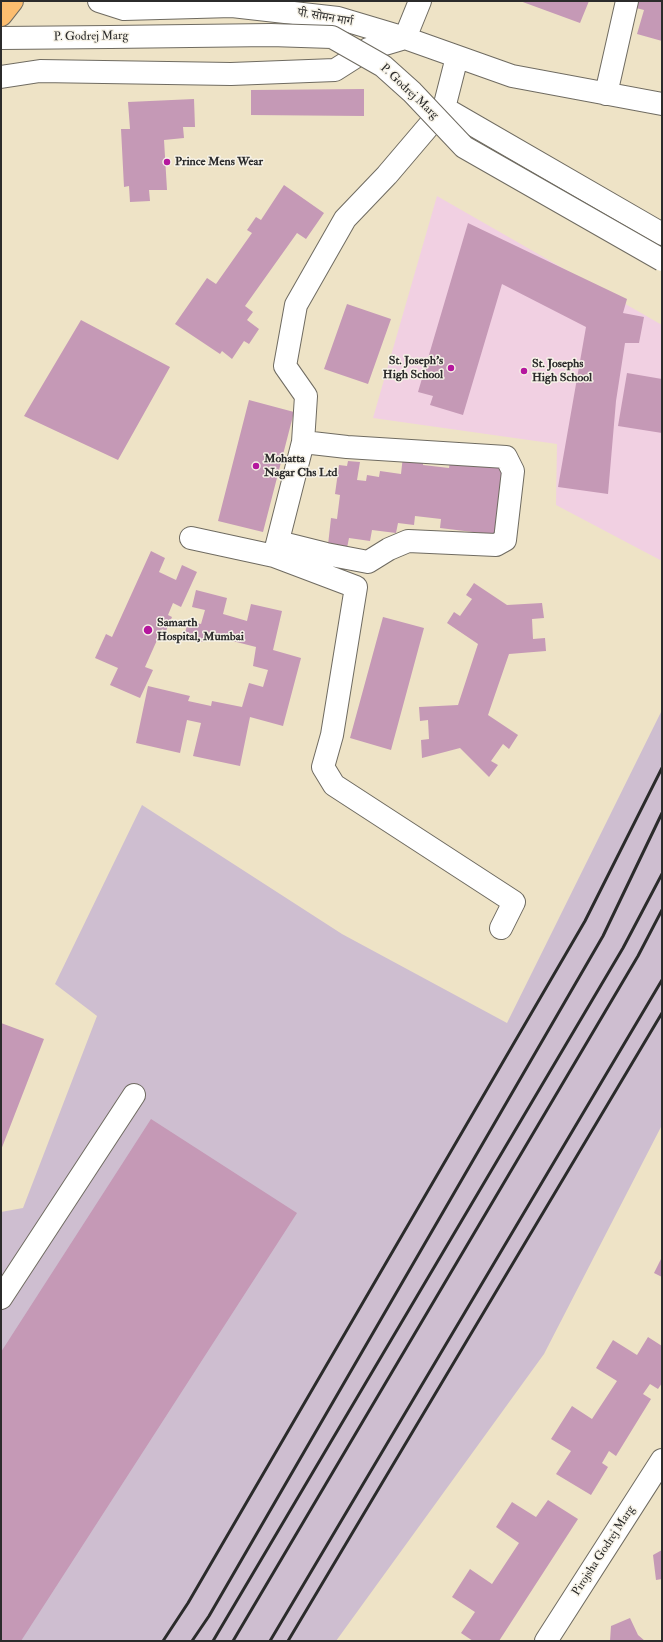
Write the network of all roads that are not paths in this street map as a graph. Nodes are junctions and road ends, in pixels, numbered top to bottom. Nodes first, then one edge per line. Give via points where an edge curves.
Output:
1 (12, 1) edge
2 (100, 1) edge
3 (420, 1) edge
4 (627, 1) edge
5 (266, 5) edge
6 (341, 9) edge
7 (1, 15) edge
8 (1, 38) edge
9 (405, 38) junction
10 (457, 57) junction
11 (1, 77) edge
12 (606, 94) junction
13 (662, 104) edge
14 (444, 108) junction
15 (662, 234) edge
16 (662, 260) edge
17 (304, 442) junction
18 (191, 538) dead end
19 (276, 549) junction
20 (501, 928) dead end
21 (134, 1095) dead end
22 (1, 1298) edge
23 (662, 1460) edge
24 (546, 1641) edge

1 - 7 main road
2 - 5 street, पी. सोमन मार्ग via 124,8
3 - 9 street
4 - 12 street
5 - 6 street, पी. सोमन मार्ग
6 - 9 street, पी. सोमन मार्ग
8 - 16 street, P. Godrej Marg, bridge via 263,35 332,37 383,66 412,92 464,147
9 - 10 street, पी. सोमन मार्ग
9 - 11 street via 368,49 335,70 231,74 40,72
10 - 12 street via 512,76
10 - 14 street
12 - 13 street
14 - 15 street
14 - 17 street via 387,175 345,219 296,305 285,366 306,396
17 - 19 street
17 - 19 street via 506,457 513,471 505,540 496,545 408,541 368,562 326,554
18 - 19 street
19 - 20 street via 356,588 332,735 323,767 334,785 514,902
21 - 22 street
23 - 24 street, Pirojsha Godrej Marg

